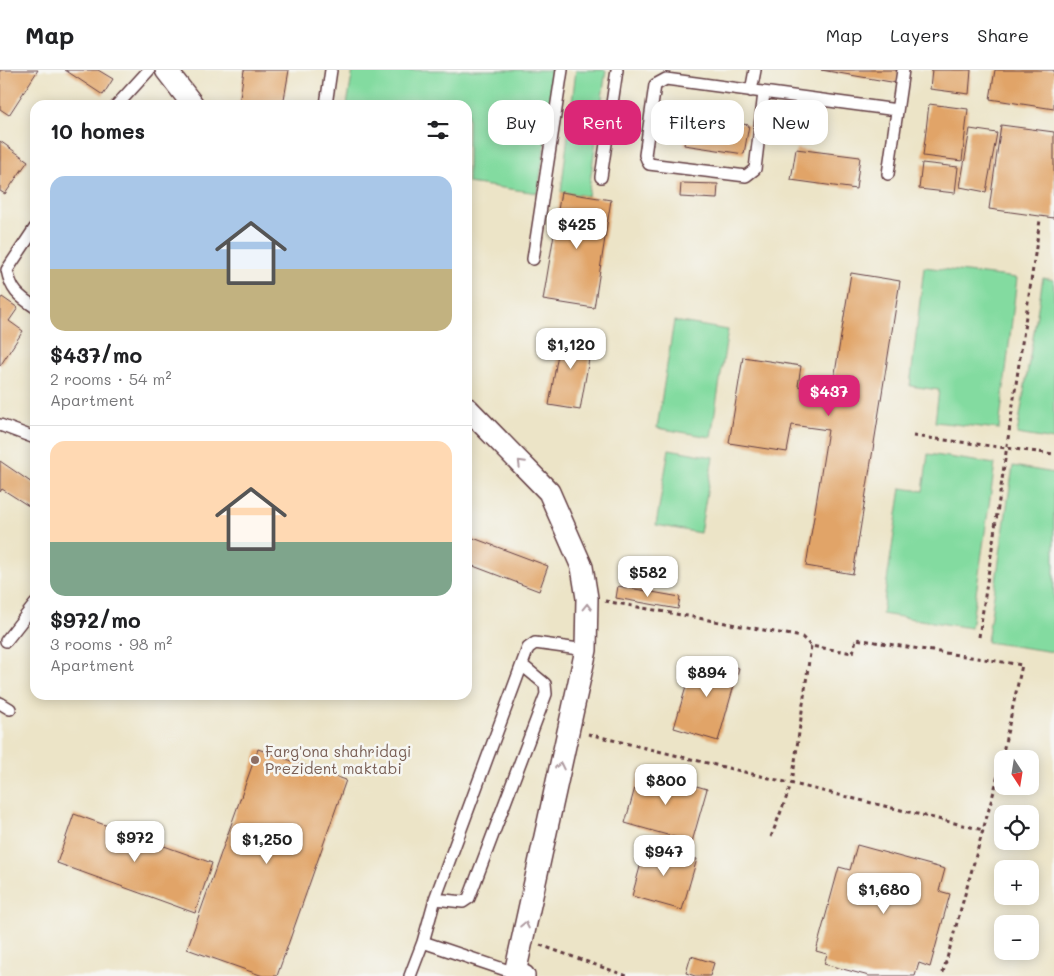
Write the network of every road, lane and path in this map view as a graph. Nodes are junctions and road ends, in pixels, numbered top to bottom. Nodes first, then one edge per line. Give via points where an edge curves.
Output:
1 (149, 70) edge
2 (166, 70) edge
3 (331, 70) edge
4 (562, 70) edge
5 (617, 70) edge
6 (755, 70) edge
7 (903, 70) edge
8 (751, 91) junction
9 (764, 93) junction
10 (124, 100) edge
11 (190, 100) edge
12 (327, 100) edge
13 (897, 110) junction
14 (888, 174) dead end
15 (602, 177) dead end
16 (1040, 220) dead end
17 (30, 236) edge
18 (533, 259) dead end
19 (30, 304) edge
20 (472, 414) edge
21 (0, 425) edge
22 (30, 436) edge
23 (913, 436) dead end
24 (1007, 448) junction
25 (1054, 454) edge
26 (587, 598) junction
27 (30, 610) edge
28 (979, 637) dead end
29 (6, 641) dead end
30 (811, 646) junction
31 (586, 650) junction
32 (522, 665) junction
33 (568, 730) junction
34 (792, 783) junction
35 (984, 830) junction
36 (771, 836) dead end
37 (435, 899) junction
38 (522, 938) junction
39 (423, 942) junction
40 (519, 974) edge
41 (410, 976) edge
42 (627, 976) edge
43 (942, 976) edge

1 - 10 lane
2 - 11 street
3 - 12 lane
4 - 18 lane
5 - 15 lane
6 - 8 lane
7 - 13 lane
8 - 9 lane
8 - 9 lane via 666,79 655,86 644,155 650,164 746,176 755,169
9 - 13 lane
13 - 14 lane
16 - 24 path
17 - 19 lane via 8,270 10,284
26 -> 20 street via 582,567 549,492
21 - 22 lane
23 - 24 path
24 - 25 path
24 - 28 path
26 - 30 path via 802,637
31 -> 26 street
27 - 29 lane
30 - 34 path
30 - 35 path via 853,653 856,639 1022,665
31 - 32 lane via 536,643 528,648
31 - 33 street
32 - 37 lane
32 - 37 lane via 545,684 546,694 470,898 463,902
33 - 34 path
38 -> 33 street
34 - 35 path
34 - 36 path
35 - 43 path
37 - 39 lane
38 - 40 street
38 - 42 path
39 - 40 lane
39 - 41 lane

